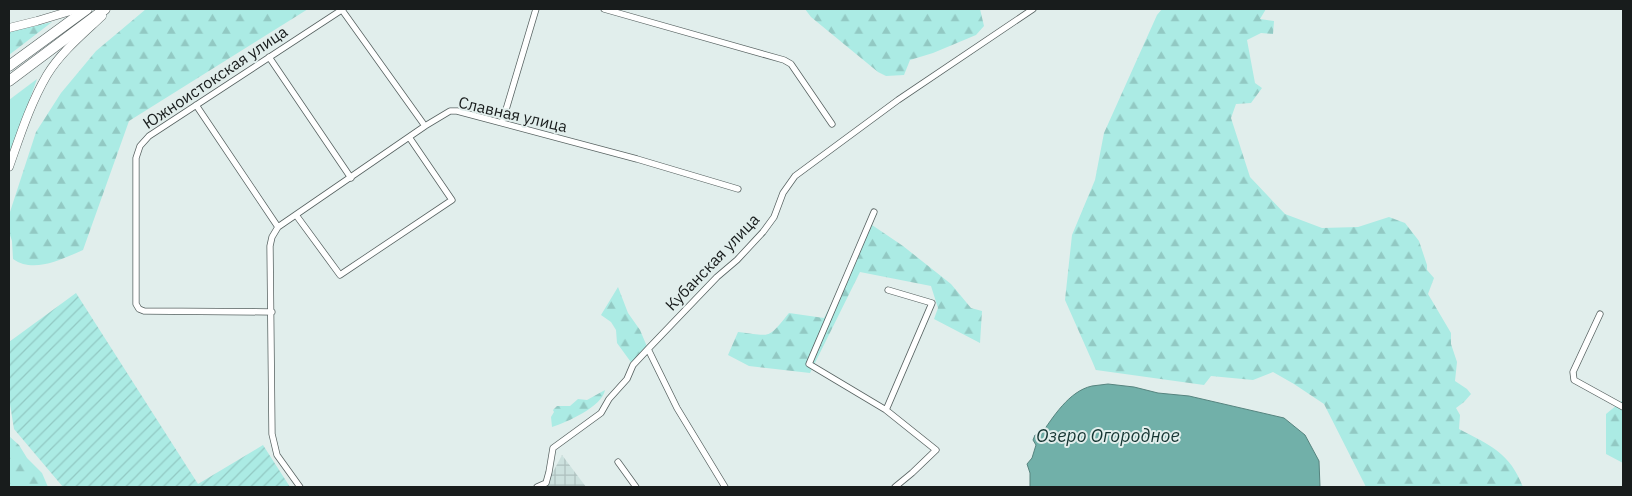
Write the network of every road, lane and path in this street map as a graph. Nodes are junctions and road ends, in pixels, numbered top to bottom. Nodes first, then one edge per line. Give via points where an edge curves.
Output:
1 (77, 9) edge
2 (87, 9) edge
3 (107, 9) edge
4 (342, 9) edge
5 (536, 9) edge
6 (604, 9) edge
7 (1033, 9) edge
8 (9, 28) edge
9 (269, 57) junction
10 (9, 66) edge
11 (9, 81) edge
12 (196, 105) junction
13 (502, 123) junction
14 (832, 124) dead end
15 (425, 126) junction
16 (409, 137) junction
17 (9, 167) edge
18 (351, 178) junction
19 (738, 189) dead end
20 (874, 212) dead end
21 (296, 215) junction
22 (278, 227) junction
23 (888, 290) dead end
24 (272, 312) junction
25 (1600, 314) dead end
26 (648, 349) junction
27 (1623, 408) edge
28 (886, 410) junction
29 (618, 462) dead end
30 (300, 487) edge
31 (536, 487) edge
32 (636, 487) edge
33 (725, 487) edge
34 (896, 487) edge

1 - 8 main road
2 - 10 highway
3 - 11 highway
3 - 17 main road via 48,74 28,114
4 - 9 street, Южноистокская улица
4 - 15 street
5 - 13 street
6 - 14 street via 784,60 791,64
7 - 26 street, Кубанская улица via 898,100 795,176 763,232
9 - 12 street, Южноистокская улица
9 - 18 street
12 - 22 street
12 - 24 street, Южноистокская улица via 149,136 140,146 136,158 136,304 144,311
13 - 15 street, Славная улица via 453,111
13 - 19 street, Славная улица
15 - 16 street, Славная улица
16 - 18 street, Славная улица
16 - 21 street via 452,200 340,275
18 - 21 street, Славная улица
20 - 28 street via 809,364
21 - 22 street, Славная улица
22 - 24 street via 270,246
23 - 28 street via 932,303
24 - 30 street via 272,434 277,455
25 - 27 street via 1573,372 1574,380
26 - 31 street, Кубанская улица via 633,365 627,379 601,413 553,448 546,483
26 - 33 street via 678,408
28 - 34 street via 936,450
29 - 32 street

